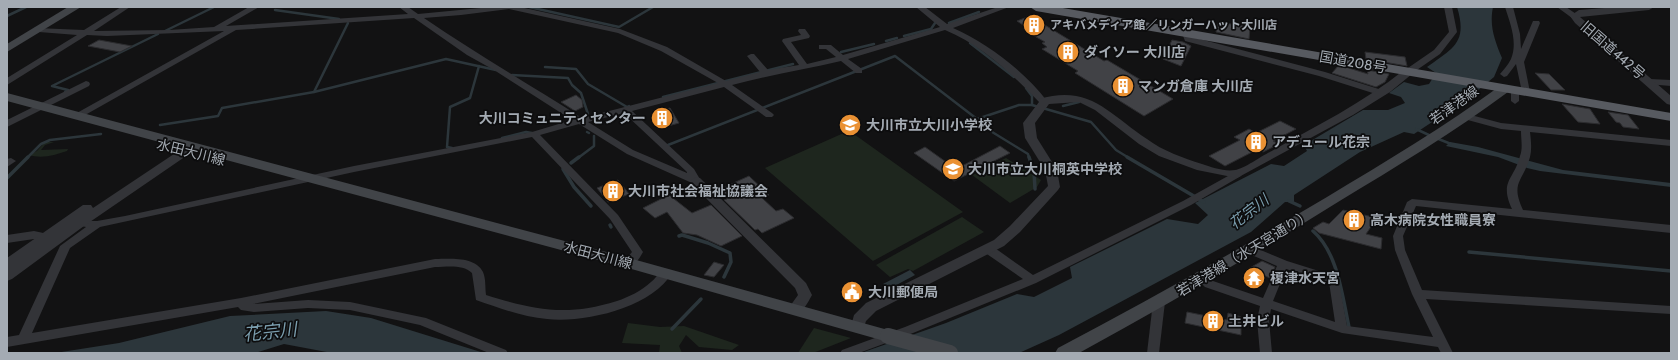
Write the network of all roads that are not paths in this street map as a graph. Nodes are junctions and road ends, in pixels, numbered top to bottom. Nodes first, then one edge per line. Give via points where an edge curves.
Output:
1 (76, 7) edge
2 (126, 7) edge
3 (255, 7) edge
4 (403, 7) edge
5 (920, 7) edge
6 (1006, 7) edge
7 (1036, 7) edge
8 (1448, 7) edge
9 (1509, 7) edge
10 (1561, 7) edge
11 (1649, 7) edge
12 (416, 16) junction
13 (1575, 16) junction
14 (1536, 23) dead end
15 (945, 27) junction
16 (236, 28) junction
17 (214, 29) junction
18 (39, 30) junction
19 (802, 31) dead end
20 (85, 33) junction
21 (1186, 33) junction
22 (822, 47) dead end
23 (7, 49) edge
24 (751, 56) dead end
25 (842, 58) junction
26 (1518, 60) junction
27 (805, 66) junction
28 (858, 70) dead end
29 (765, 71) junction
30 (1411, 72) junction
31 (1504, 74) dead end
32 (7, 82) edge
33 (723, 82) junction
34 (1650, 82) junction
35 (1671, 83) edge
36 (86, 84) dead end
37 (1382, 93) junction
38 (1515, 93) junction
39 (7, 97) edge
40 (1045, 100) junction
41 (1671, 102) edge
42 (41, 107) junction
43 (626, 110) junction
44 (763, 111) dead end
45 (78, 116) junction
46 (1467, 116) junction
47 (1671, 117) edge
48 (580, 120) junction
49 (7, 124) edge
50 (1525, 129) junction
51 (534, 134) junction
52 (1671, 143) edge
53 (1420, 147) joint
54 (184, 149) junction
55 (1237, 174) junction
56 (311, 177) junction
57 (696, 181) junction
58 (1520, 214) junction
59 (80, 223) junction
60 (97, 224) junction
61 (1671, 229) edge
62 (44, 237) junction
63 (7, 238) edge
64 (988, 249) junction
65 (1251, 250) junction
66 (629, 263) junction
67 (1283, 264) junction
68 (7, 265) edge
69 (666, 273) junction
70 (7, 276) edge
71 (1202, 278) junction
72 (1032, 280) junction
73 (1418, 294) junction
74 (241, 302) junction
75 (1160, 302) junction
76 (1267, 302) junction
77 (795, 309) junction
78 (1671, 310) edge
79 (858, 326) junction
80 (1342, 329) junction
81 (23, 340) junction
82 (7, 342) edge
83 (1444, 348) edge
84 (502, 353) edge
85 (846, 353) edge
86 (950, 353) edge
87 (1064, 353) edge
88 (1153, 353) edge
89 (1266, 353) edge

1 - 18 main road
2 - 20 street
3 - 17 street
4 - 12 street
5 - 15 street
6 - 15 street
7 - 21 highway, 国道208号
8 - 30 street via 1452,32 1437,52
9 - 26 street via 1517,34
10 - 13 street
11 - 13 street, 旧国道442号 via 1579,13
12 - 16 street
12 - 33 street via 510,7 528,10 620,31 664,49
12 - 48 street via 470,53
13 - 34 street, 旧国道442号
14 - 26 street
15 - 25 street
15 - 40 street via 968,37
16 - 17 street
16 - 45 street
17 - 20 street
18 - 20 street
18 - 23 main road
19 - 27 street via 806,36 786,41
20 - 32 street
21 - 30 highway, 国道208号
21 - 37 street via 1188,39 1322,74
22 - 25 street via 828,47
24 - 29 street
25 - 27 street
25 - 28 street
26 - 31 street
26 - 38 street
27 - 29 street
29 - 33 street
30 - 37 street
30 - 38 highway, 国道208号
33 - 43 street
33 - 44 street
34 - 35 street
34 - 41 street, 旧国道442号
36 - 42 street
37 - 55 street via 1317,132
38 - 46 main road, 若津港線
38 - 47 highway, 国道208号
39 - 42 main road, 水田大川線
40 - 55 street via 1082,100 1102,110 1144,142 1168,155 1219,173
40 - 64 street via 1029,123 1031,138 1051,170 1054,187 1015,229
42 - 45 main road, 水田大川線
42 - 49 street
43 - 48 street
43 - 57 street via 692,171
45 - 54 main road, 水田大川線 via 122,133
46 - 50 street via 1501,126
46 - 53 main road, 若津港線
48 - 51 street
48 - 57 street via 630,152
50 - 52 street
50 - 58 street via 1527,146 1511,184 1513,200
51 - 56 street
51 - 66 street via 618,223 638,252
53 - 65 main road, 若津港線（水天宮通り）
54 - 56 main road, 水田大川線
54 - 59 street
54 - 62 street via 164,157
55 - 72 street via 1196,198
56 - 60 street
56 - 66 main road, 水田大川線
57 - 77 street via 801,286 805,295
58 - 61 street
58 - 73 street via 1412,202 1398,236 1400,250
59 - 60 street
59 - 70 street
60 - 81 street via 65,246
62 - 63 street via 34,235
62 - 68 street
64 - 72 street
64 - 79 street via 871,307 859,319
65 - 67 street
65 - 71 main road, 若津港線（水天宮通り）
66 - 69 main road, 水田大川線
67 - 76 street
67 - 80 street via 1334,280
69 - 74 street via 645,294 587,313 568,316 528,312 480,297 477,272 472,267 451,263 435,263
69 - 77 main road, 水田大川線
71 - 75 main road, 若津港線（水天宮通り）
71 - 76 street via 1209,284
72 - 85 street
73 - 78 street
73 - 83 street
74 - 81 street
74 - 84 street via 245,307 254,308 308,304 350,306 422,321
75 - 87 main road, 若津港線（水天宮通り）
75 - 88 street
76 - 80 street
76 - 89 street via 1263,320
77 - 79 main road, 水田大川線
79 - 86 main road, 水田大川線, bridge
80 - 83 street
81 - 82 street

